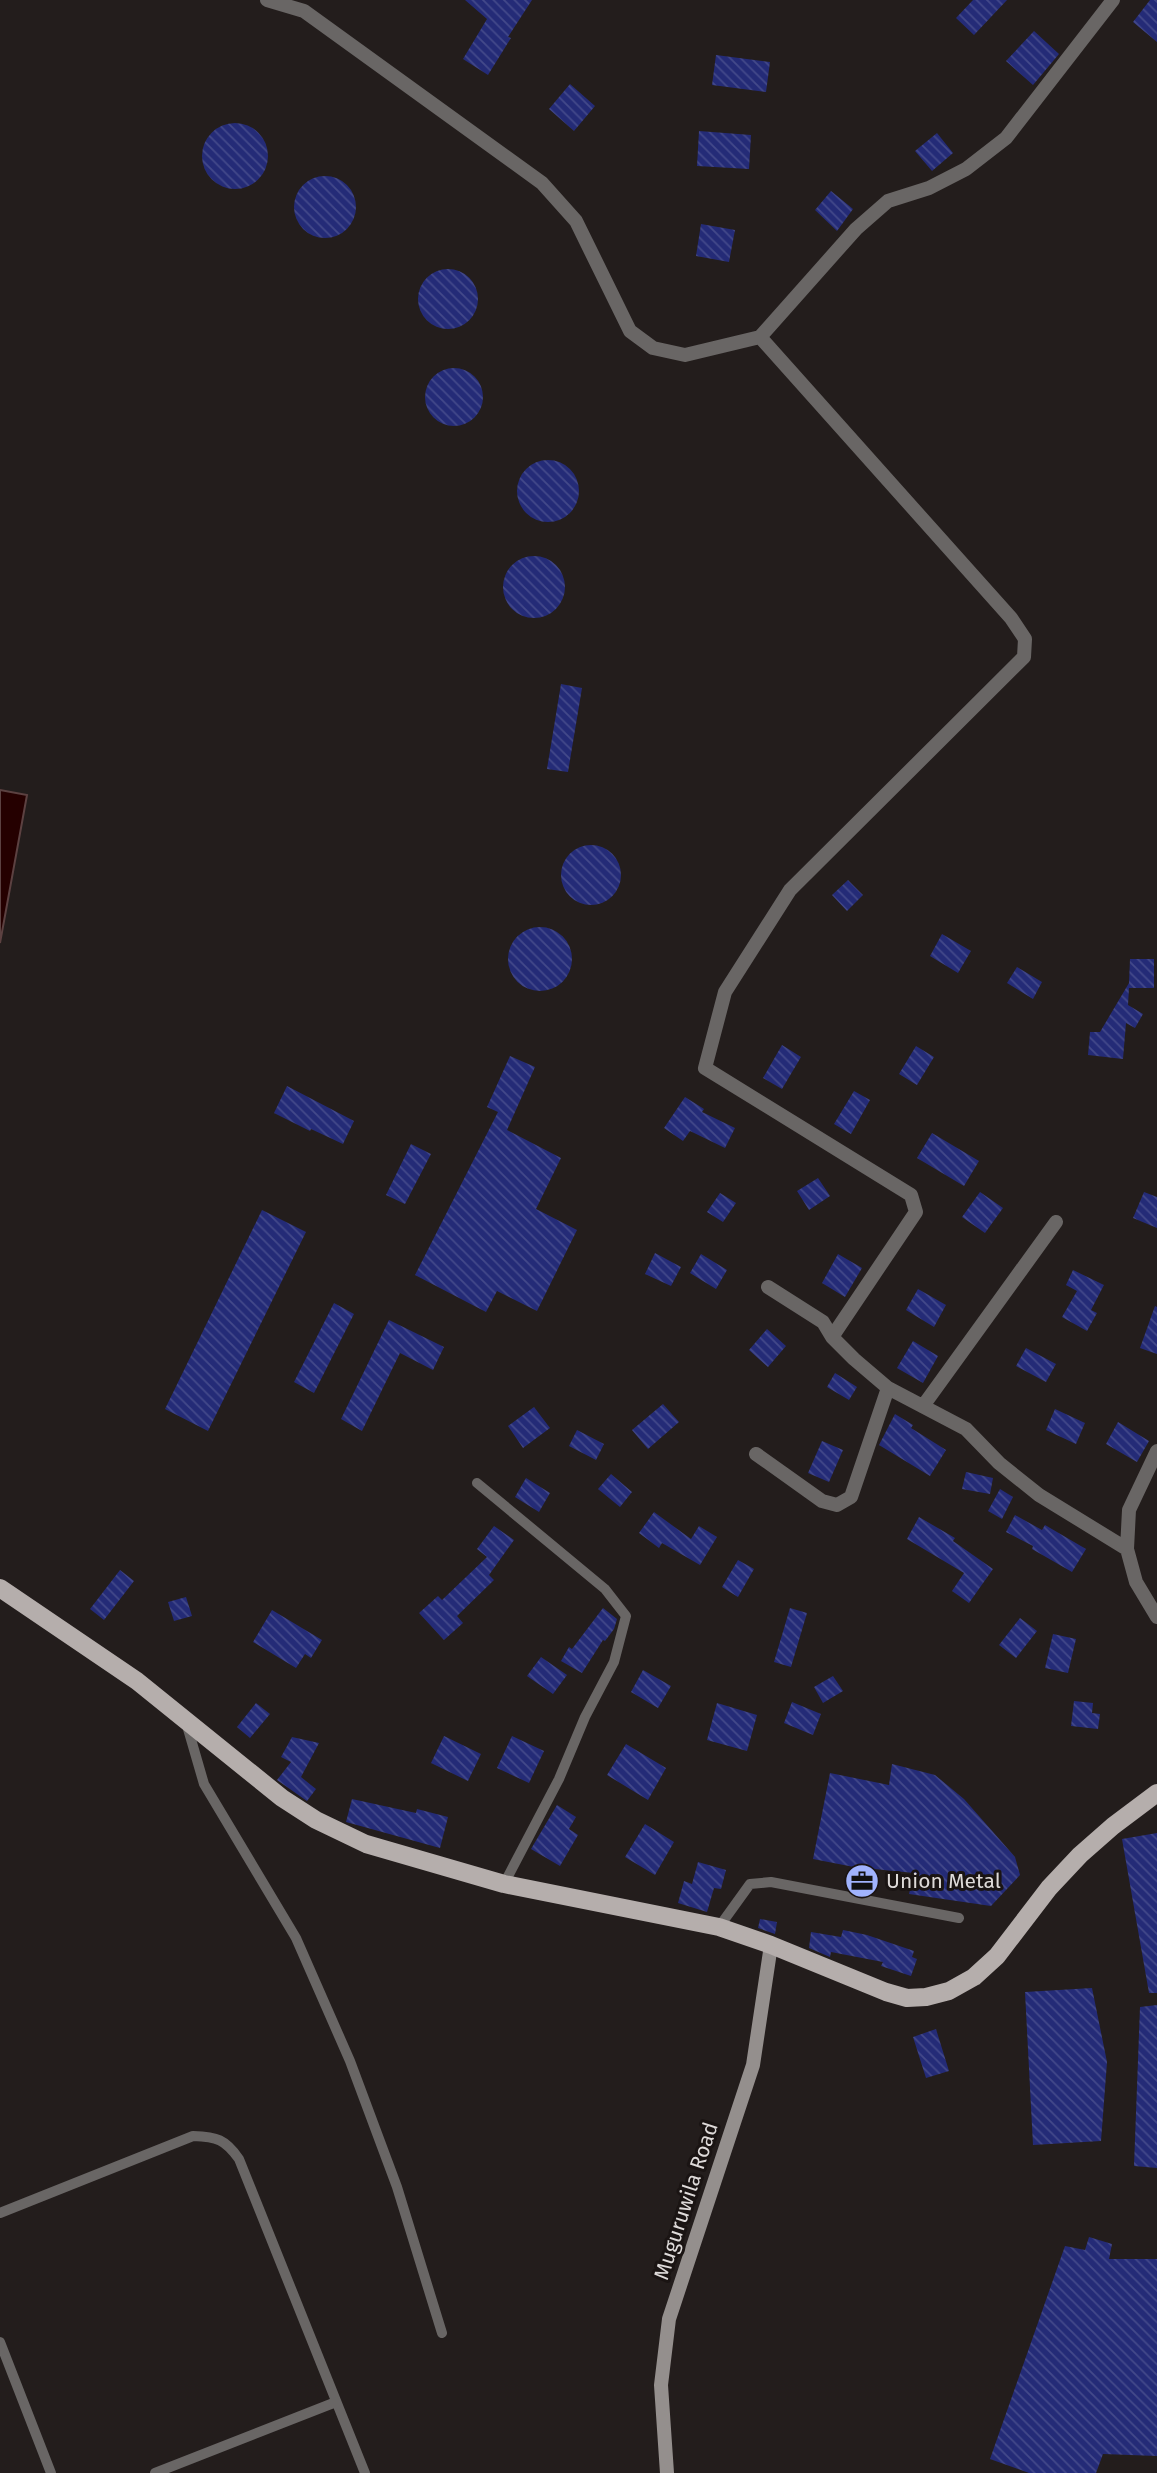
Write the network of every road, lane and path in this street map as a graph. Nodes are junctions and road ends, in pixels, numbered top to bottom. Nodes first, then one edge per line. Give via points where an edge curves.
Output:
1 (267, 0) edge
2 (1114, 0) edge
3 (760, 337) junction
4 (1055, 1222) dead end
5 (768, 1287) dead end
6 (832, 1337) junction
7 (888, 1388) junction
8 (923, 1406) junction
9 (1157, 1451) edge
10 (756, 1454) dead end
11 (477, 1483) dead end
12 (1127, 1549) junction
13 (0, 1588) edge
14 (1157, 1618) edge
15 (184, 1717) junction
16 (1157, 1793) edge
17 (505, 1884) junction
18 (959, 1918) dead end
19 (719, 1927) junction
20 (771, 1945) junction
21 (0, 2213) edge
22 (442, 2333) dead end
23 (0, 2342) edge
24 (336, 2402) junction
25 (51, 2473) edge
26 (155, 2473) edge
27 (365, 2473) edge
28 (667, 2473) edge

1 - 3 street via 304,11 542,183 576,221 630,331 653,348 685,355
2 - 3 street via 1006,138 966,169 929,188 888,201 856,229
3 - 6 street via 1025,639 1024,657 790,890 725,992 705,1068 911,1195 916,1212
4 - 8 street
5 - 6 street via 823,1322
6 - 7 street
7 - 8 street
7 - 10 street via 851,1497 837,1505 821,1501
8 - 12 street via 966,1429 1040,1495
9 - 12 street via 1129,1510
11 - 17 lane via 604,1588 626,1616 614,1662
12 - 14 street via 1136,1582
13 - 15 main road
15 - 17 main road via 282,1798 316,1820 366,1844
15 - 22 lane via 204,1784 296,1938 350,2061 397,2188
16 - 20 main road via 1080,1855 1048,1888 997,1955 974,1977 949,1991 907,1998
17 - 19 main road
18 - 19 lane via 771,1882 750,1884
19 - 20 main road
20 - 28 street, Muguruwila Road via 753,2065 669,2319 661,2385
21 - 24 lane via 193,2136 213,2136 229,2145 239,2159
23 - 25 lane
24 - 26 lane
24 - 27 lane

